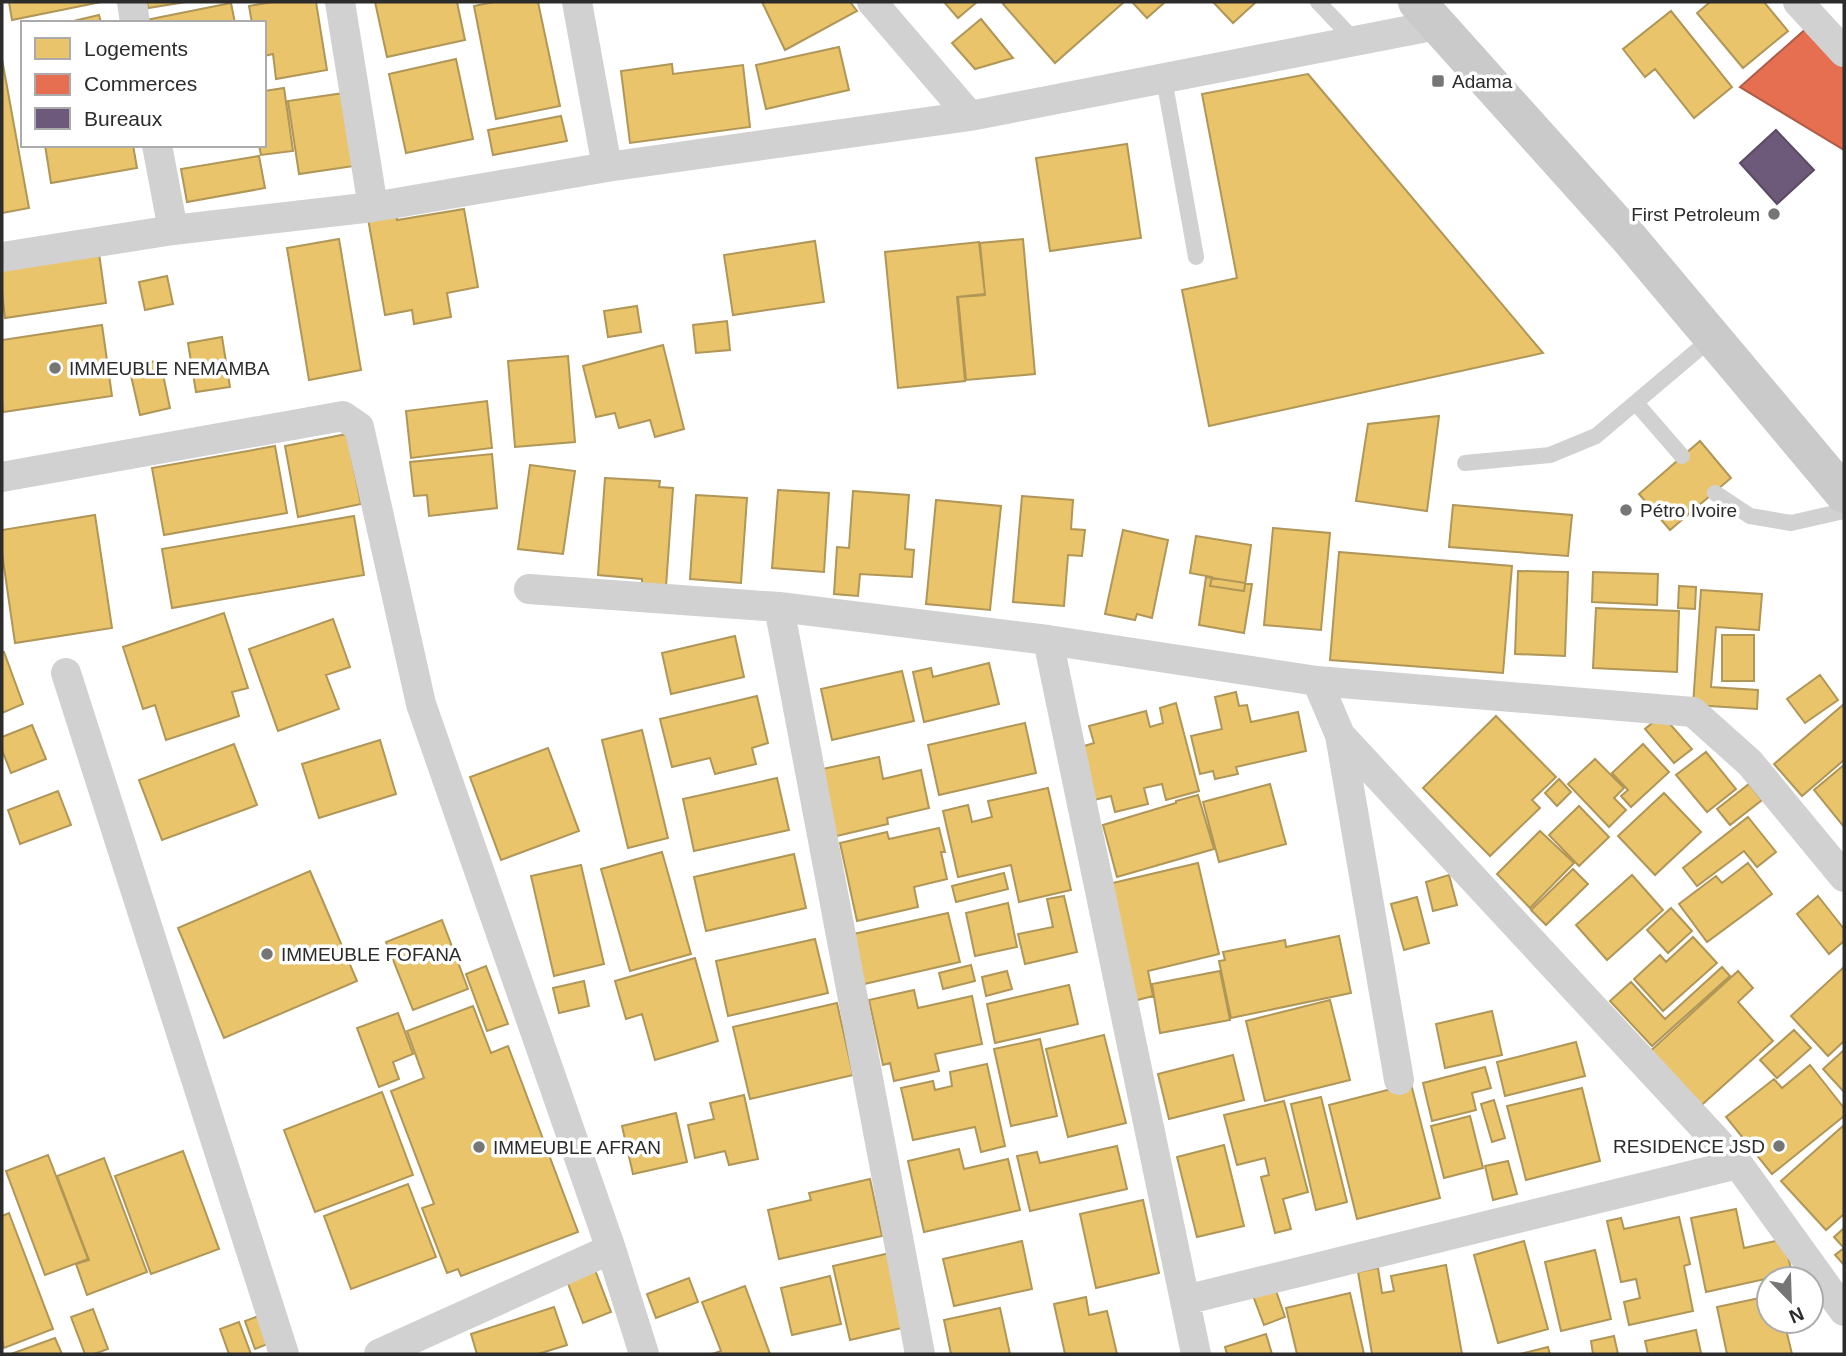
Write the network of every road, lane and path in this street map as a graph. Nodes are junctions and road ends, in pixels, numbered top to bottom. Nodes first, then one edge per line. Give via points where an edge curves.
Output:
1 (132, 2) edge
2 (340, 2) edge
3 (577, 2) edge
4 (872, 2) edge
5 (1318, 2) edge
6 (1798, 2) edge
7 (1424, 8) edge
8 (135, 21) edge
9 (1355, 41) junction
10 (1844, 52) edge
11 (1164, 79) junction
12 (970, 116) junction
13 (157, 147) edge
14 (607, 167) junction
15 (373, 207) junction
16 (173, 230) junction
17 (2, 257) edge
18 (1196, 257) dead end
19 (1713, 337) junction
20 (1636, 403) junction
21 (1682, 456) dead end
22 (1465, 463) dead end
23 (2, 477) edge
24 (1714, 493) dead end
25 (1844, 494) edge
26 (1844, 511) edge
27 (528, 589) dead end
28 (779, 607) junction
29 (1048, 640) junction
30 (66, 673) dead end
31 (1317, 681) junction
32 (1340, 735) junction
33 (1844, 877) edge
34 (1399, 1080) dead end
35 (1738, 1164) junction
36 (611, 1249) junction
37 (1185, 1300) junction
38 (1844, 1311) edge
39 (285, 1354) edge
40 (379, 1354) edge
41 (644, 1354) edge
42 (920, 1354) edge
43 (1196, 1354) edge

1 - 8 street
2 - 15 street
3 - 14 street
4 - 12 street
5 - 9 lane
6 - 10 street
7 - 9 street
7 - 19 main road
9 - 11 street
11 - 12 street
11 - 18 lane
12 - 14 street
13 - 16 street
14 - 15 street
15 - 16 street
16 - 17 street
19 - 20 lane
19 - 25 main road
20 - 21 lane
20 - 22 lane via 1596,436 1550,455
23 - 36 street via 343,416 359,427 421,704
24 - 26 lane via 1750,516 1791,523
27 - 28 street
28 - 29 street
28 - 42 street
29 - 31 street
29 - 37 street
30 - 39 street
31 - 32 street
31 - 33 street via 1693,712 1749,762
32 - 34 street
32 - 35 street
35 - 37 street
35 - 38 street
36 - 40 street
36 - 41 street
37 - 43 street

